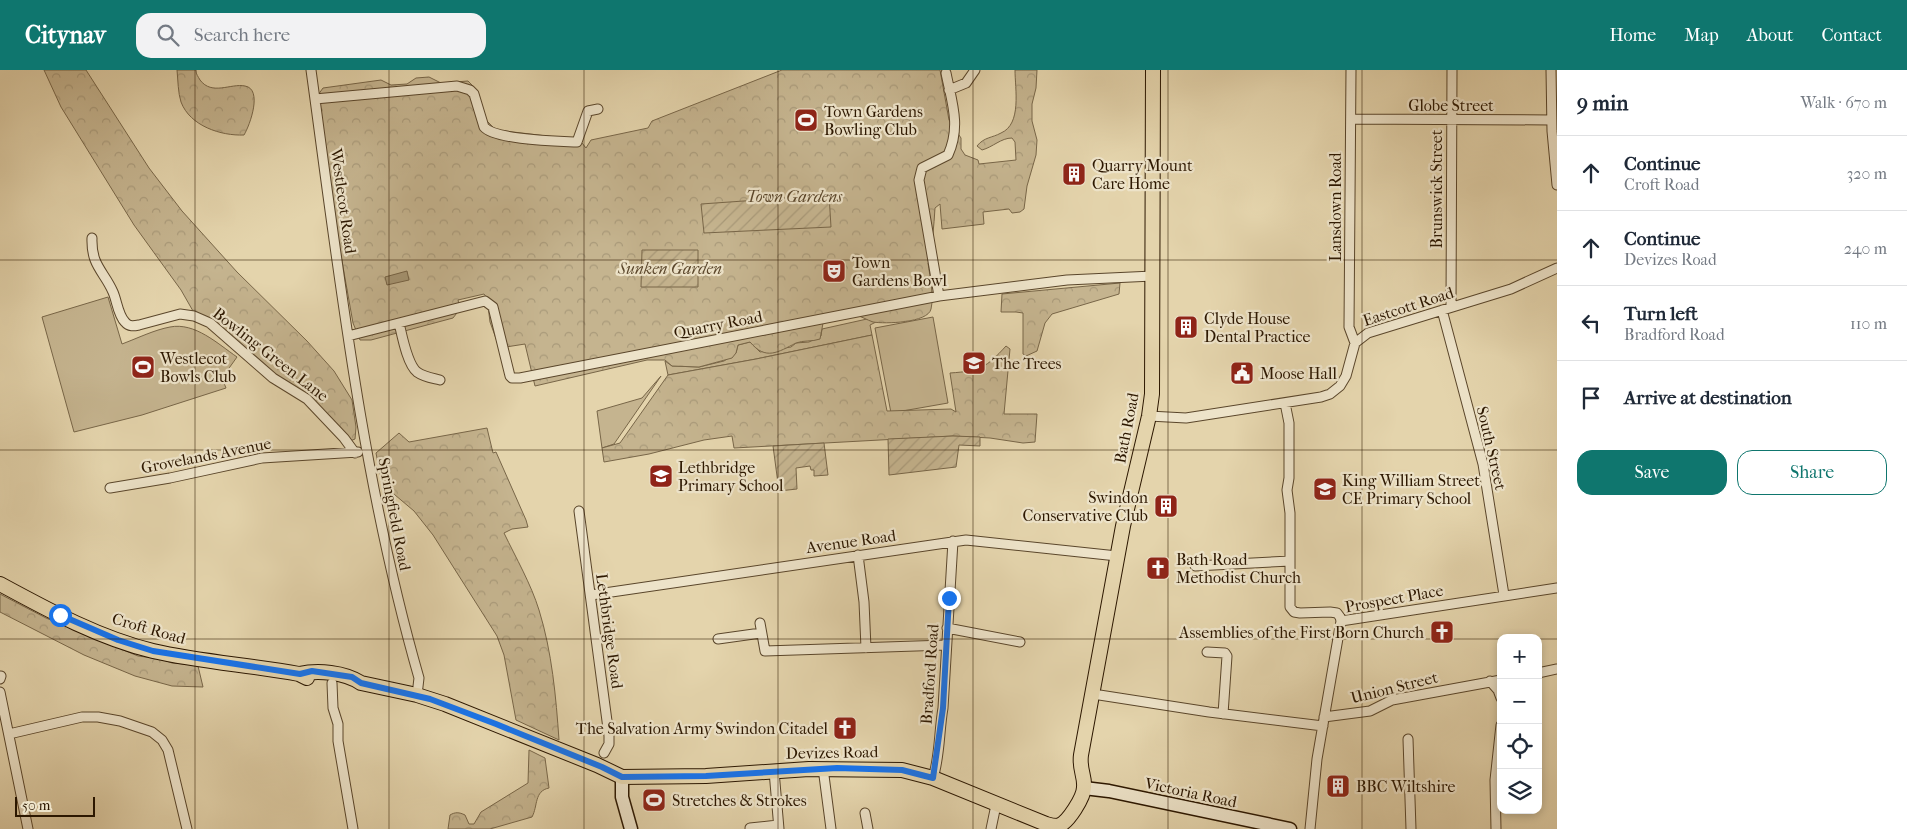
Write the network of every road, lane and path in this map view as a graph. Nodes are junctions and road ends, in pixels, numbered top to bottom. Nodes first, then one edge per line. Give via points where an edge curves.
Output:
1 (311, 70) edge
2 (975, 70) edge
3 (1153, 70) edge
4 (1351, 70) edge
5 (1452, 70) edge
6 (1551, 70) edge
7 (946, 73) dead end
8 (949, 90) junction
9 (315, 99) junction
10 (598, 109) dead end
11 (1351, 119) junction
12 (1452, 120) junction
13 (1551, 120) junction
14 (1557, 185) edge
15 (92, 238) dead end
16 (1557, 268) edge
17 (1153, 276) junction
18 (939, 296) junction
19 (1452, 307) junction
20 (1442, 310) junction
21 (399, 323) junction
22 (348, 336) junction
23 (1355, 343) junction
24 (440, 380) dead end
25 (1285, 403) junction
26 (1149, 416) junction
27 (368, 451) junction
28 (355, 453) junction
29 (110, 488) dead end
30 (579, 511) dead end
31 (953, 541) junction
32 (858, 555) junction
33 (1117, 556) junction
34 (1290, 562) junction
35 (1195, 566) dead end
36 (0, 584) edge
37 (1557, 588) edge
38 (590, 595) junction
39 (1504, 595) junction
40 (1341, 621) junction
41 (947, 628) junction
42 (718, 639) dead end
43 (1020, 642) dead end
44 (946, 644) junction
45 (866, 648) junction
46 (1207, 652) dead end
47 (1557, 669) edge
48 (1542, 672) edge
49 (300, 674) junction
50 (1497, 681) edge
51 (1490, 682) junction
52 (332, 683) junction
53 (361, 683) junction
54 (1497, 689) edge
55 (0, 692) edge
56 (1093, 694) junction
57 (417, 695) junction
58 (1223, 714) junction
59 (1324, 722) junction
60 (9, 734) junction
61 (1408, 739) dead end
62 (555, 748) joint
63 (604, 753) dead end
64 (1497, 756) edge
65 (823, 768) junction
66 (774, 771) junction
67 (622, 777) junction
68 (933, 778) junction
69 (1084, 788) junction
70 (996, 804) junction
71 (865, 813) dead end
72 (778, 827) edge
73 (1057, 827) edge
74 (750, 828) edge
75 (28, 829) edge
76 (187, 829) edge
77 (353, 829) edge
78 (631, 829) edge
79 (831, 829) edge
80 (868, 829) edge
81 (991, 829) edge
82 (1290, 829) edge
83 (1310, 829) edge
84 (1411, 829) edge
85 (1496, 829) edge

1 - 9 street, Westlecot Road
2 - 8 street via 966,83
3 - 17 main road, Bath Road
4 - 11 street, Lansdown Road
5 - 12 street, Brunswick Street
6 - 13 street
7 - 8 street
8 - 18 street via 956,121 952,148 948,155 924,166 919,173
9 - 10 street via 457,86 474,94 484,128 488,131 505,136 576,142 588,111
9 - 22 street, Westlecot Road
11 - 12 street, Globe Street
11 - 23 street, Lansdown Road via 1349,327
12 - 13 street, Globe Street
12 - 19 street, Brunswick Street
13 - 14 street
15 - 28 street, Bowling Green Lane via 98,269 113,292 125,322 134,326 180,314 194,316 218,328 272,378 307,399
16 - 19 street, Eastcott Road via 1520,286
17 - 18 street, Quarry Road via 1067,280
17 - 26 main road, Bath Road
18 - 21 street, Quarry Road via 515,379 510,376 493,307 485,301
19 - 20 street, Eastcott Road
20 - 23 street, Eastcott Road via 1376,329
20 - 39 street, South Street via 1483,464
21 - 22 street, Quarry Road
21 - 24 street via 414,369 426,377
22 - 27 street, Springfield Road
23 - 25 street, Eastcott Road via 1346,376 1336,390 1321,397
25 - 26 street, Eastcott Road via 1186,418
25 - 34 street via 1289,424
26 - 33 main road, Bath Road
27 - 28 street, Grovelands Avenue
27 - 57 street, Springfield Road via 390,568 419,678
28 - 29 street, Grovelands Avenue via 262,458
30 - 38 street, Lethbridge Road
31 - 32 street, Avenue Road
31 - 33 street, Avenue Road via 975,539
31 - 41 street, Bradford Road
32 - 38 street, Avenue Road
32 - 45 street
33 - 56 main road, Bath Road
34 - 35 street
34 - 40 street via 1292,610 1300,613 1334,612
36 - 49 main road, Croft Road via 60,615 132,645
37 - 39 street, Prospect Place
38 - 63 street, Lethbridge Road via 609,736
39 - 40 street, Prospect Place
40 - 59 street, Prospect Place
41 - 43 street
41 - 44 street, Bradford Road
42 - 45 street via 760,628 765,651
44 - 45 street
44 - 68 street, Bradford Road via 943,708
46 - 58 street via 1225,653 1227,656
47 - 48 street
49 - 52 main road, Croft Road via 310,680
49 - 53 main road, Croft Road via 312,671 352,677
50 - 51 street, Union Street
51 - 54 street
51 - 59 street, Union Street via 1392,700 1370,711
52 - 53 main road, Croft Road via 350,686
52 - 77 street via 333,708
53 - 57 main road, Croft Road
55 - 60 street
56 - 58 street
56 - 69 main road, Bath Road via 1080,762
57 - 62 main road, Croft Road
58 - 59 street
59 - 83 street, Prospect Place
60 - 75 street
60 - 76 street via 90,717 120,721 152,732 168,750
61 - 84 street
62 - 67 main road, Devizes Road
64 - 85 street via 1494,780
65 - 66 main road, Devizes Road
65 - 68 main road, Devizes Road via 902,770
65 - 79 street
66 - 67 main road, Devizes Road
66 - 72 street
67 - 78 street via 622,797
68 - 70 main road, Devizes Road
69 - 73 main road, Devizes Road via 1069,817
69 - 82 street, Victoria Road
70 - 73 main road, Devizes Road
70 - 81 street
71 - 80 street
72 - 74 street

